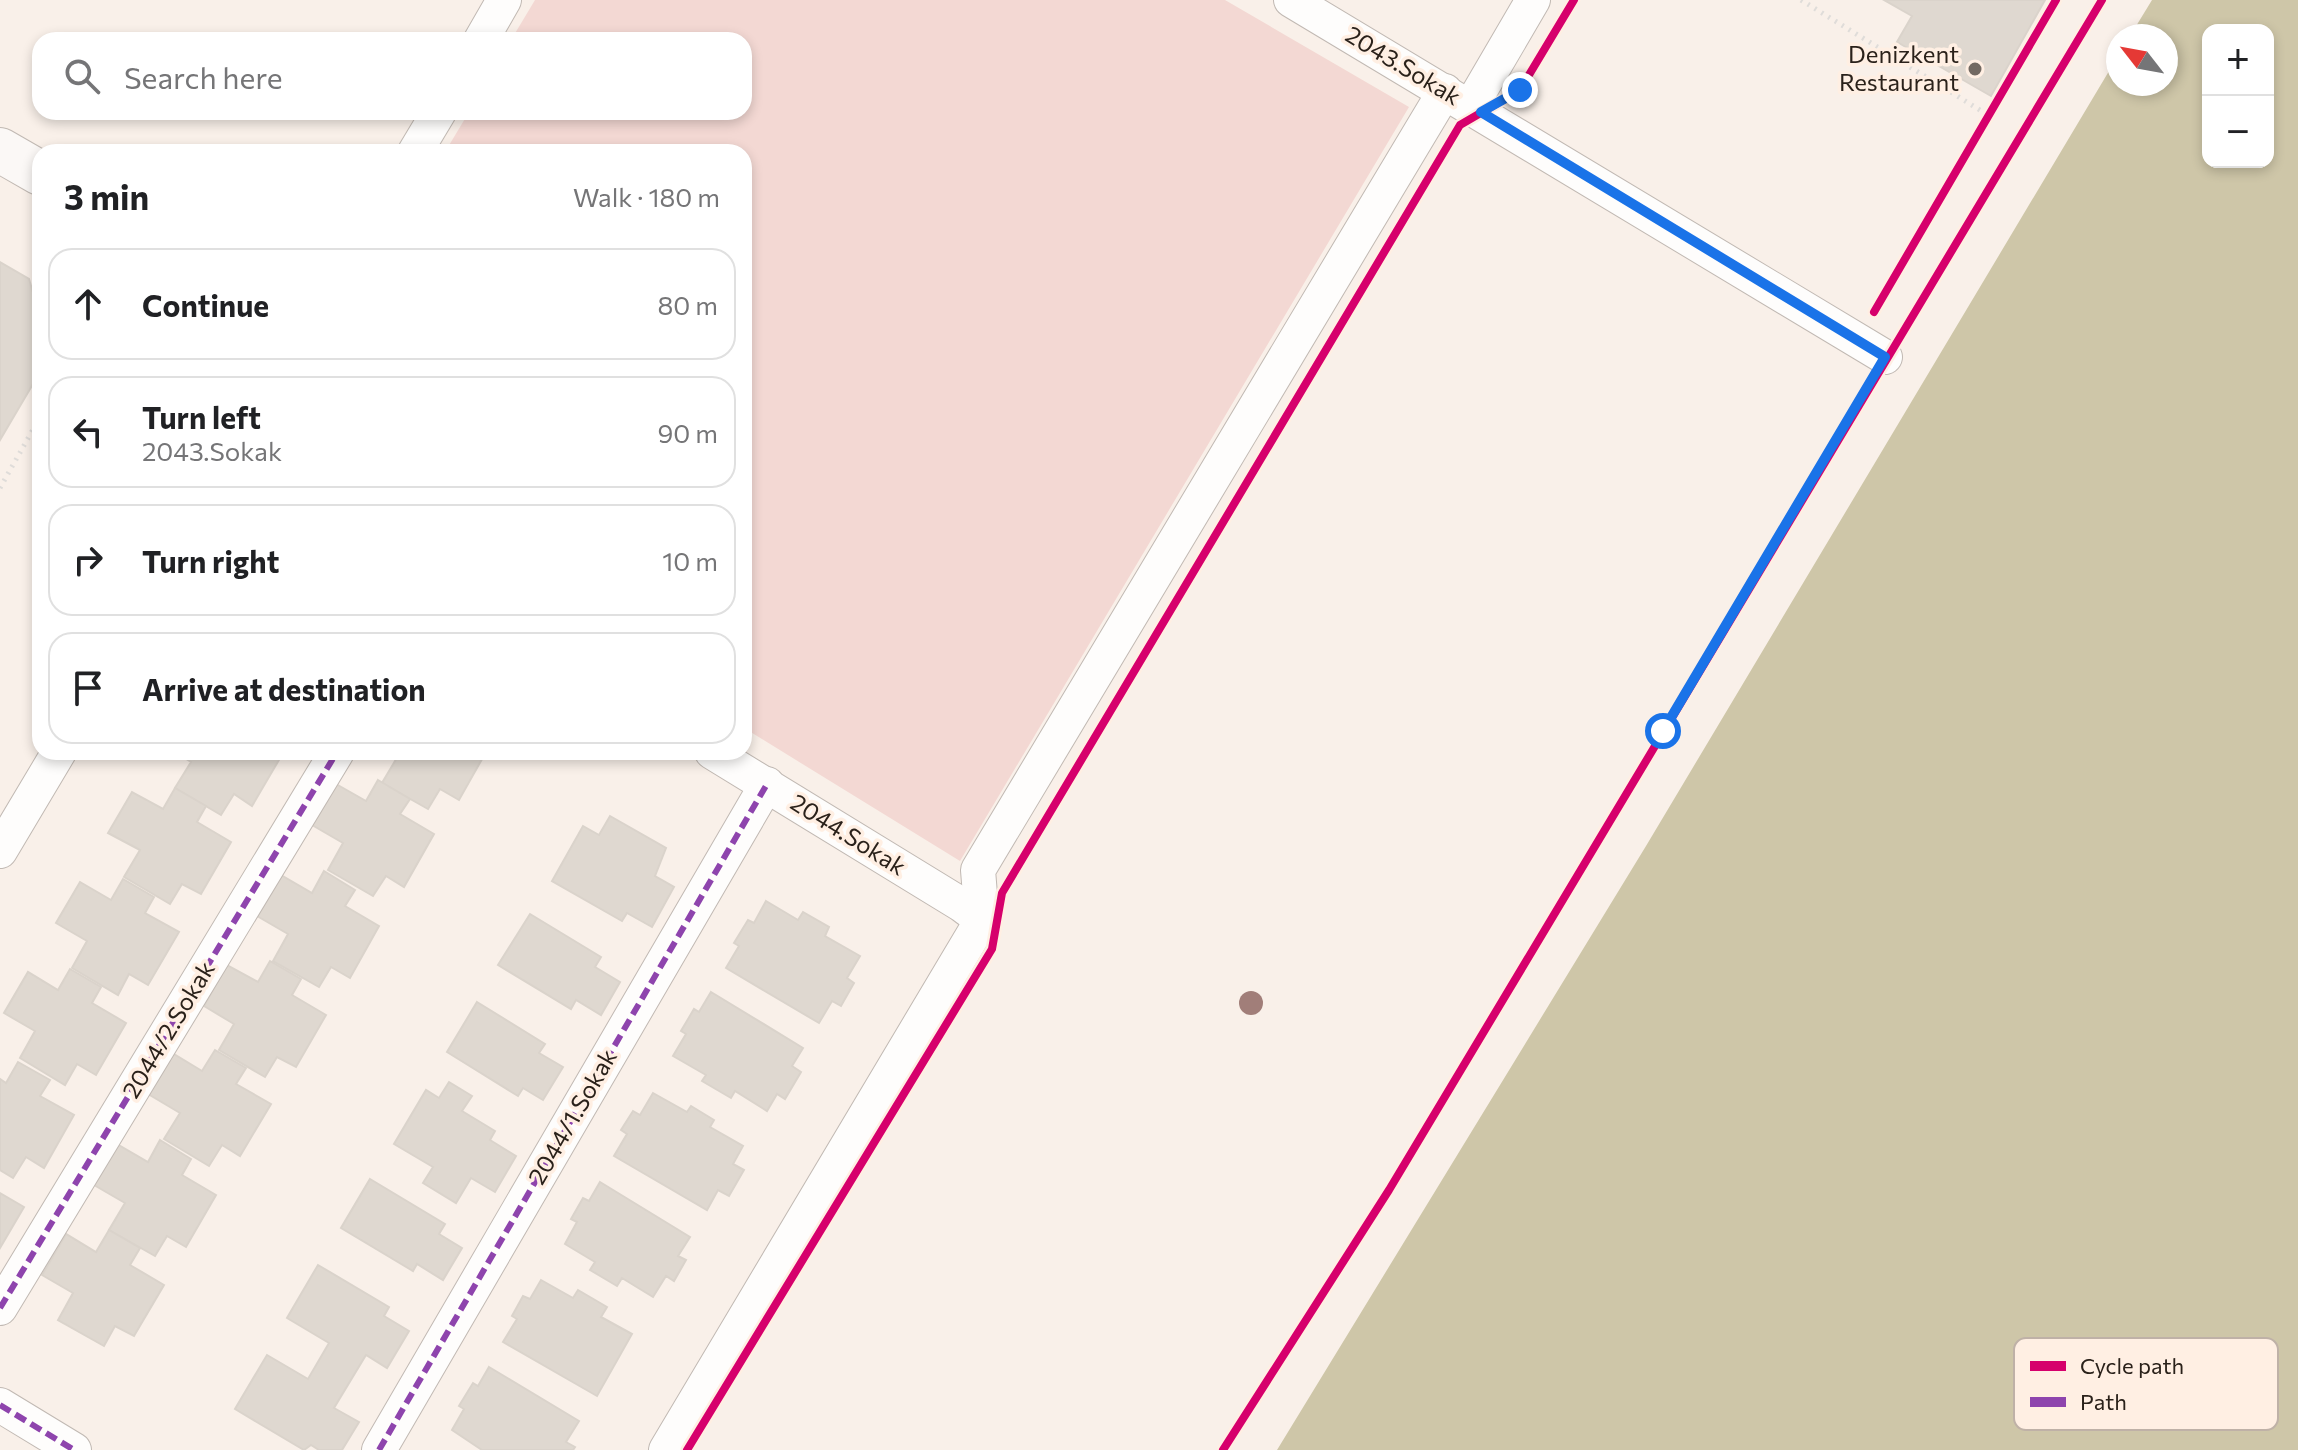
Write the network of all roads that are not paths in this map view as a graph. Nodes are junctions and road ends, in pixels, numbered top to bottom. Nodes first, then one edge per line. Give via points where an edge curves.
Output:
1 (504, 0) edge
2 (1291, 0) edge
3 (1533, 0) edge
4 (486, 32) edge
5 (1458, 98) junction
6 (434, 120) edge
7 (420, 144) edge
8 (0, 150) edge
9 (32, 168) edge
10 (1885, 357) road end
11 (54, 760) edge
12 (332, 760) edge
13 (726, 760) edge
14 (767, 784) junction
15 (0, 851) edge
16 (982, 920) junction
17 (0, 1308) edge
18 (0, 1405) edge
19 (74, 1450) edge
20 (379, 1450) edge
21 (666, 1450) edge

1 - 4 street
2 - 5 street, 2043.Sokak
3 - 5 street
5 - 10 street, 2043.Sokak
5 - 16 street via 978,870
6 - 7 street
8 - 9 street
11 - 15 street
12 - 17 street, 2044/2.Sokak
13 - 14 street, 2044.Sokak
14 - 16 street, 2044.Sokak
14 - 20 street, 2044/1.Sokak
16 - 21 street
18 - 19 street

